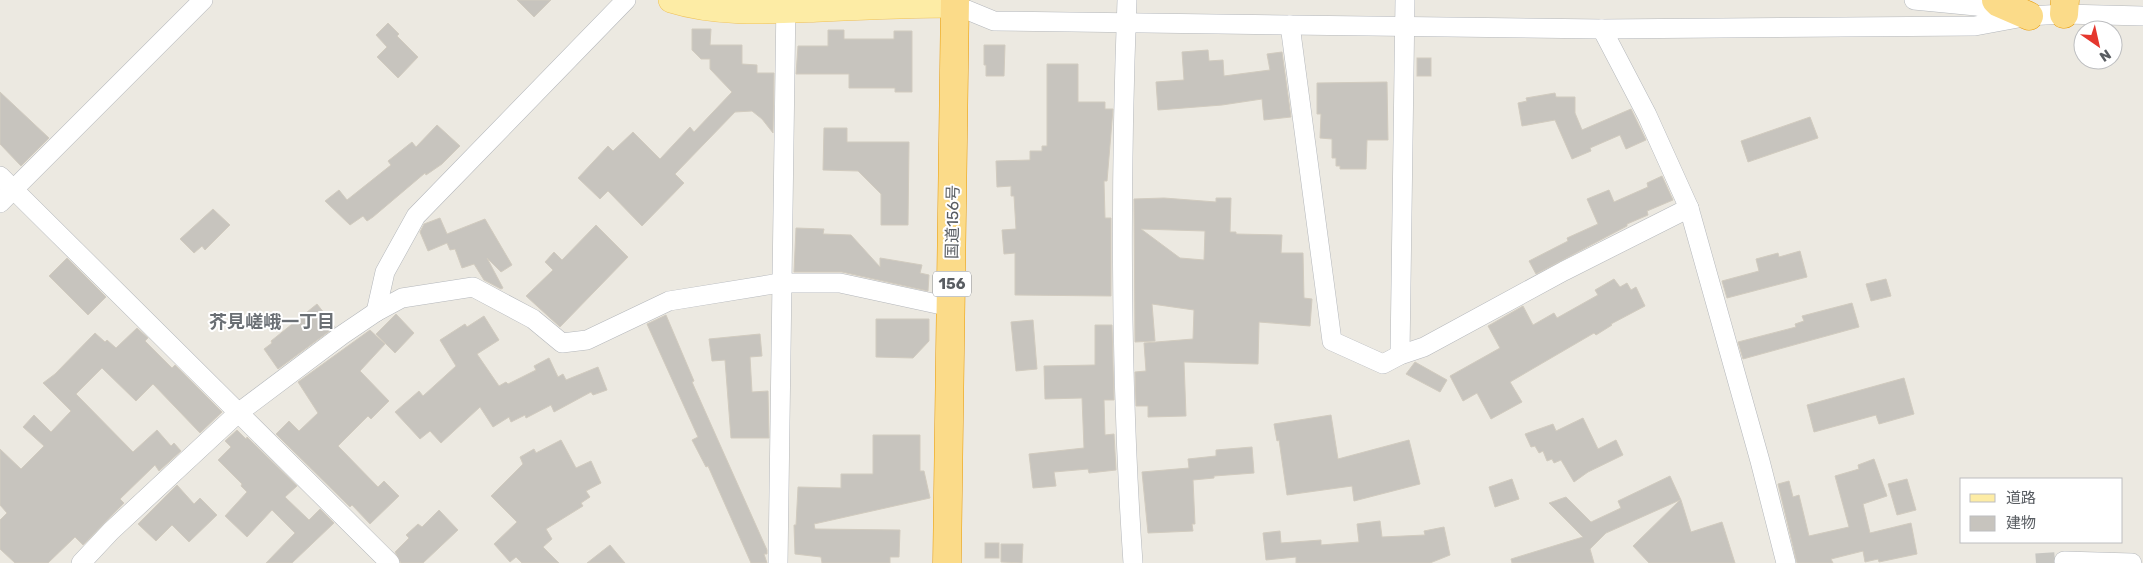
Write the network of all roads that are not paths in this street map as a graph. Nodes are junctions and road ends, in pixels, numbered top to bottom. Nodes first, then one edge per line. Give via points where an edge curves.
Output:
1 (203, 0) edge
2 (626, 0) edge
3 (671, 0) edge
4 (1127, 0) edge
5 (1405, 0) edge
6 (1914, 0) edge
7 (1996, 0) edge
8 (960, 2) edge
9 (786, 5) edge
10 (2065, 7) edge
11 (2029, 16) junction
12 (2141, 17) edge
13 (1126, 24) junction
14 (1290, 25) junction
15 (1404, 26) junction
16 (1602, 29) junction
17 (0, 176) edge
18 (14, 189) junction
19 (0, 203) edge
20 (1689, 208) junction
21 (780, 283) junction
22 (952, 307) junction
23 (376, 312) junction
24 (1400, 355) junction
25 (238, 412) junction
26 (2064, 562) dead end
27 (81, 563) edge
28 (390, 563) edge
29 (778, 563) edge
30 (947, 563) edge
31 (1133, 563) edge
32 (1786, 563) edge
33 (2132, 563) edge

1 - 18 street
2 - 23 street via 416,216 385,272
3 - 9 main road via 722,10
4 - 13 street
5 - 15 street
6 - 11 street via 1976,6
7 - 11 highway
8 - 9 main road
8 - 13 street via 994,21
8 - 22 highway, 国道156号 / 156
9 - 21 street
10 - 11 street
10 - 12 street
11 - 16 street via 1974,26
13 - 14 street
13 - 31 street via 1122,304
14 - 15 street
14 - 24 street via 1332,341 1383,364
15 - 16 street
15 - 24 street
16 - 20 street via 1647,115
17 - 18 street
18 - 19 street
18 - 25 street
20 - 24 street via 1424,347
20 - 32 street
21 - 22 street via 840,284
21 - 23 street via 669,300 587,340 562,343 533,319 473,287 402,298
21 - 29 street
22 - 30 highway, 国道156号 / 156
23 - 25 street
25 - 27 street
25 - 28 street
26 - 33 street

